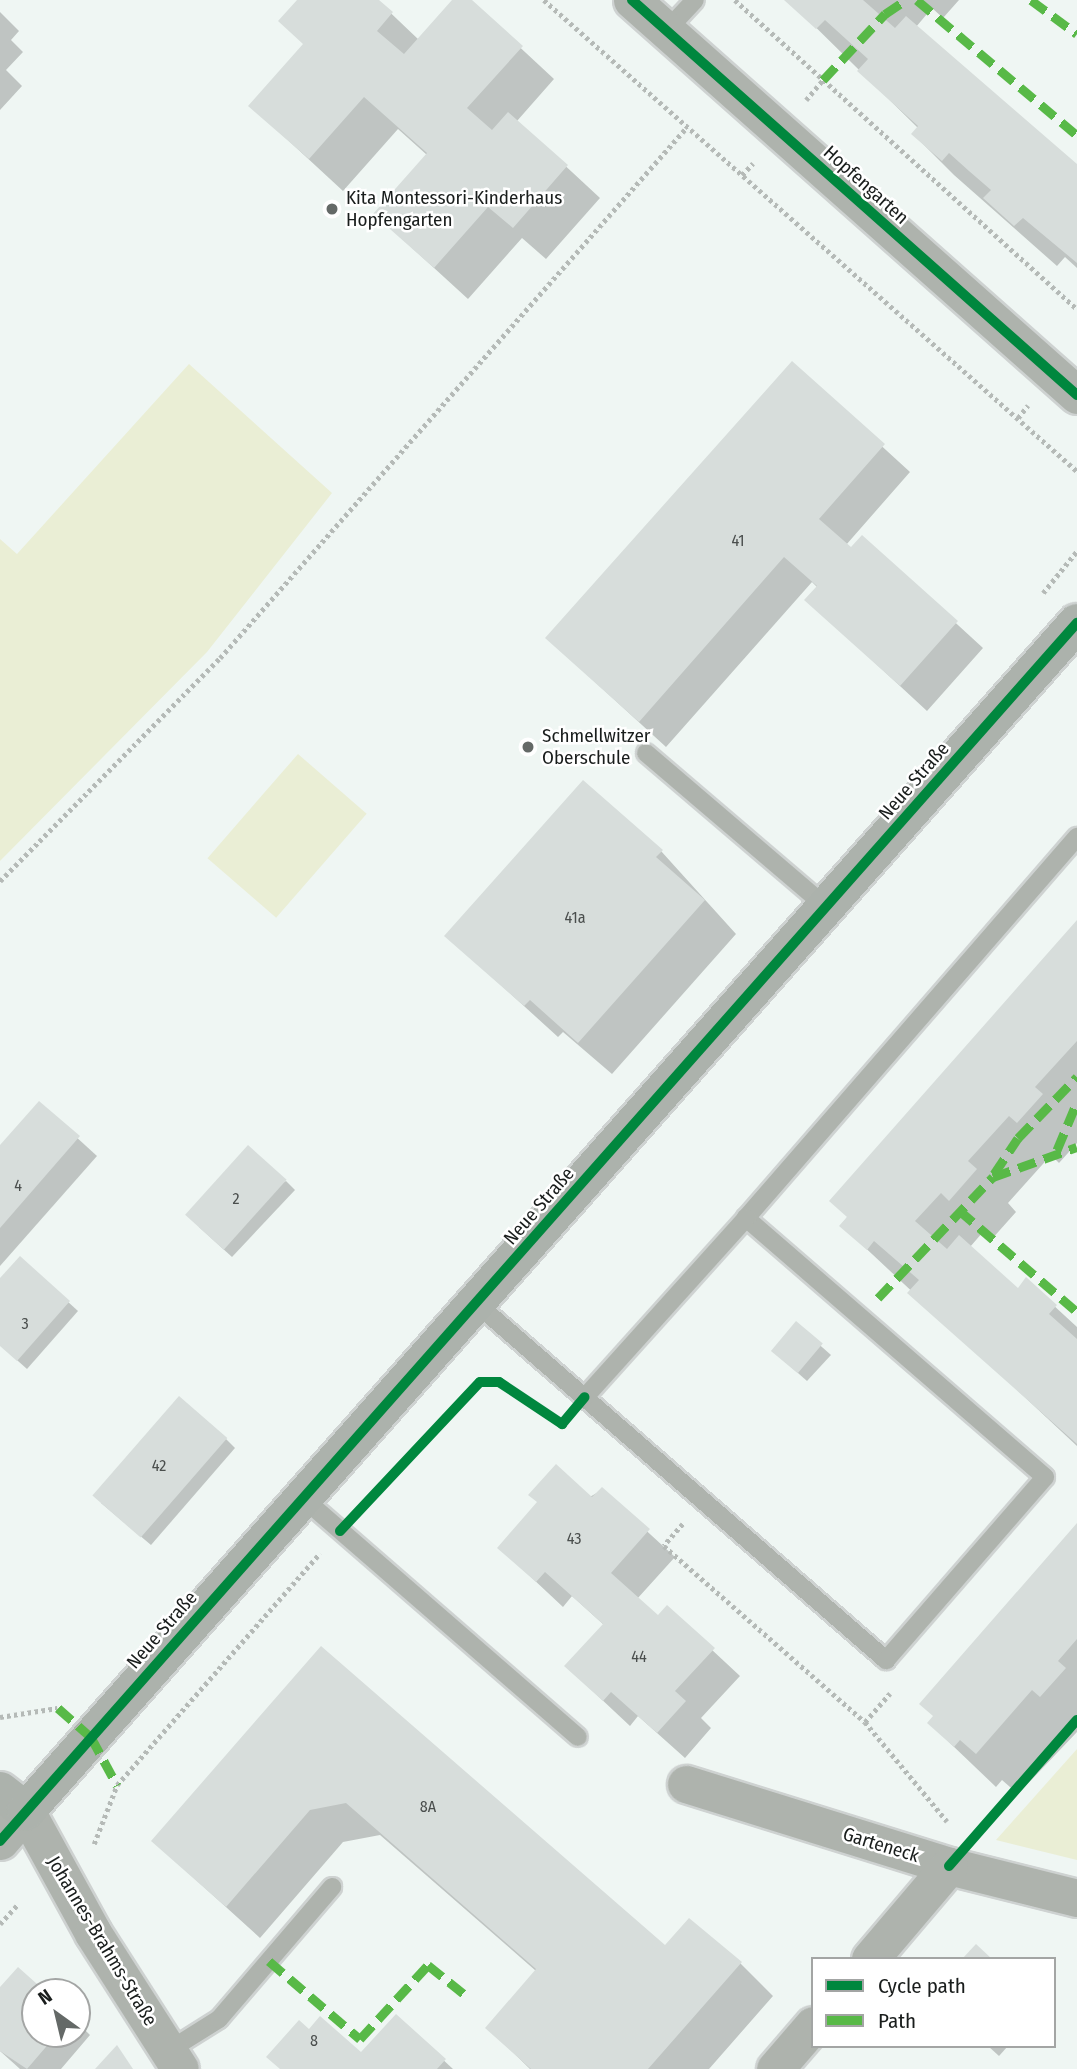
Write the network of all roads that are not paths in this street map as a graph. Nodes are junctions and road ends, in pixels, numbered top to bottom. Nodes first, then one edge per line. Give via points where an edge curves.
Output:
1 (632, 0) edge
2 (695, 0) edge
3 (666, 31) junction
4 (1077, 395) edge
5 (1077, 623) edge
6 (646, 753) dead end
7 (1077, 837) edge
8 (826, 907) junction
9 (746, 1218) junction
10 (476, 1303) junction
11 (585, 1397) junction
12 (303, 1498) junction
13 (578, 1737) dead end
14 (686, 1784) dead end
15 (13, 1801) edge
16 (0, 1841) edge
17 (949, 1866) junction
18 (332, 1887) dead end
19 (1077, 1898) edge
20 (872, 1957) edge
21 (811, 2027) edge
22 (174, 2060) edge
23 (775, 2069) edge

1 - 3 street, Hopfengarten
2 - 3 lane
3 - 4 street, Hopfengarten
5 - 8 street, Neue Straße
6 - 8 lane
7 - 9 lane
8 - 10 street, Neue Straße
9 - 11 lane
9 - 11 lane via 1045,1477 886,1660
10 - 11 lane
10 - 12 street, Neue Straße
12 - 13 lane
12 - 15 street, Neue Straße
14 - 17 street, Garteneck
15 - 16 street
15 - 22 street, Johannes-Brahms-Straße
17 - 19 street, Garteneck
17 - 20 street
18 - 22 lane via 219,2019
21 - 23 street

